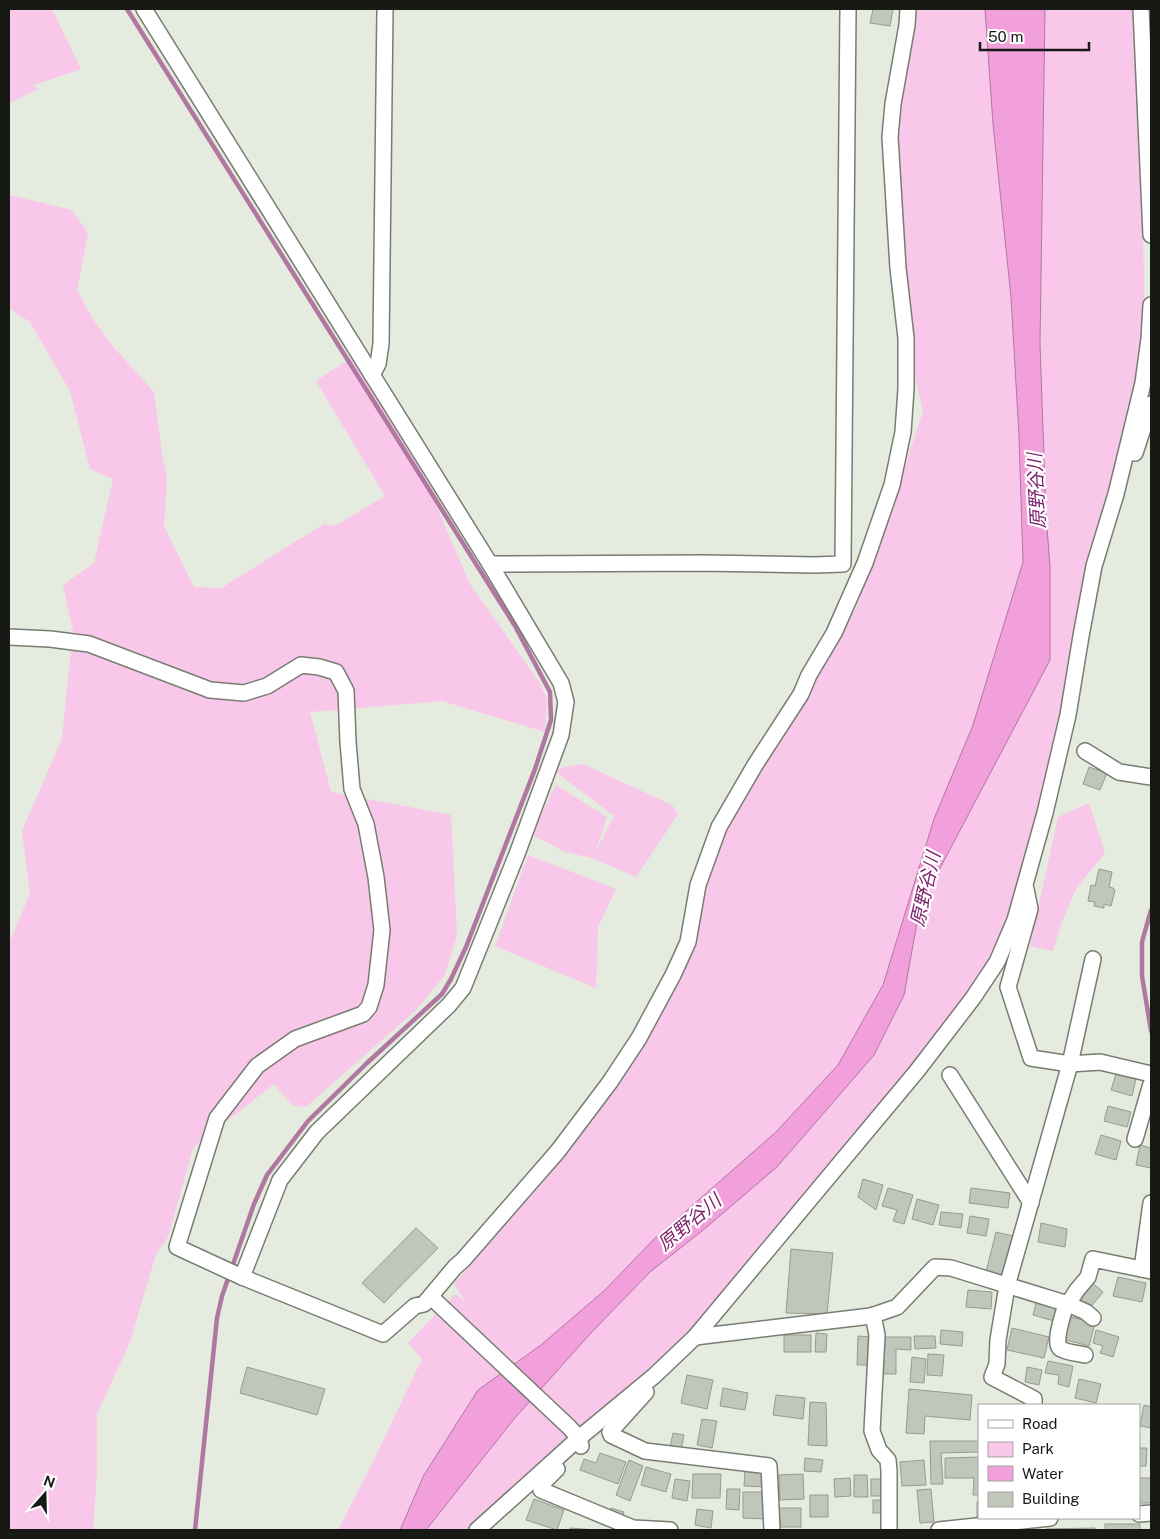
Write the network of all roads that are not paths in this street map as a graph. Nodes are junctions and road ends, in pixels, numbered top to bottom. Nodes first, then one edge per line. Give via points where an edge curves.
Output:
1 (144, 9) edge
2 (385, 9) edge
3 (848, 9) edge
4 (908, 9) edge
5 (1141, 9) edge
6 (1151, 235) edge
7 (1151, 305) edge
8 (372, 376) junction
9 (1151, 404) edge
10 (1110, 514) junction
11 (490, 564) junction
12 (9, 637) edge
13 (1085, 751) dead end
14 (1151, 777) edge
15 (1025, 886) junction
16 (1093, 958) dead end
17 (1070, 1064) junction
18 (1151, 1074) edge
19 (950, 1075) dead end
20 (1151, 1084) edge
21 (1135, 1139) dead end
22 (1031, 1203) junction
23 (1151, 1203) edge
24 (1147, 1270) edge
25 (242, 1277) junction
26 (1007, 1286) junction
27 (431, 1297) junction
28 (1067, 1304) junction
29 (873, 1315) junction
30 (1092, 1318) dead end
31 (695, 1337) junction
32 (1085, 1354) dead end
33 (654, 1376) junction
34 (1034, 1404) edge
35 (574, 1433) junction
36 (1042, 1519) edge
37 (1020, 1522) edge
38 (477, 1530) edge
39 (670, 1530) edge
40 (772, 1530) edge
41 (889, 1530) edge
42 (939, 1530) edge

1 - 8 street
2 - 8 street via 381,344 378,364
3 - 11 street via 843,564
4 - 27 street via 890,137 906,338 903,432 892,485 865,563 834,633 801,694 719,827 698,886 688,942 639,1038 558,1151
5 - 6 street
7 - 10 street via 1142,383
8 - 11 street
9 - 10 street via 1127,479
10 - 15 street via 1094,566 1068,715
11 - 25 street via 561,683 566,702 561,734 518,854 463,988 317,1132 280,1180
12 - 25 street via 50,638 89,644 210,690 244,693 267,686 301,665 319,666 336,672 346,691 352,789 366,824 381,922 376,985 369,1007 362,1014 295,1039 257,1066 217,1118 177,1247
13 - 14 street via 1119,772
15 - 17 street via 1030,909 1008,987 1031,1058
15 - 31 street via 997,962 973,998 917,1071
16 - 17 street
17 - 18 street via 1100,1062
17 - 22 street
19 - 22 street
20 - 21 street
22 - 26 street
23 - 24 street
24 - 28 street via 1093,1259 1088,1277
25 - 27 street via 383,1334 415,1306 424,1304
26 - 28 street
26 - 29 street via 951,1268 935,1267 898,1307
26 - 34 street via 997,1364 992,1377 1034,1399
27 - 35 street
28 - 30 street
28 - 32 street via 1058,1346
29 - 31 street
29 - 41 street via 877,1335 872,1431 879,1450 888,1460
31 - 33 street
33 - 35 street
33 - 40 street via 654,1383 610,1432 611,1435 645,1450 769,1466
35 - 38 street
35 - 39 street via 582,1445 544,1482 541,1490 633,1528
36 - 37 street
37 - 42 street

